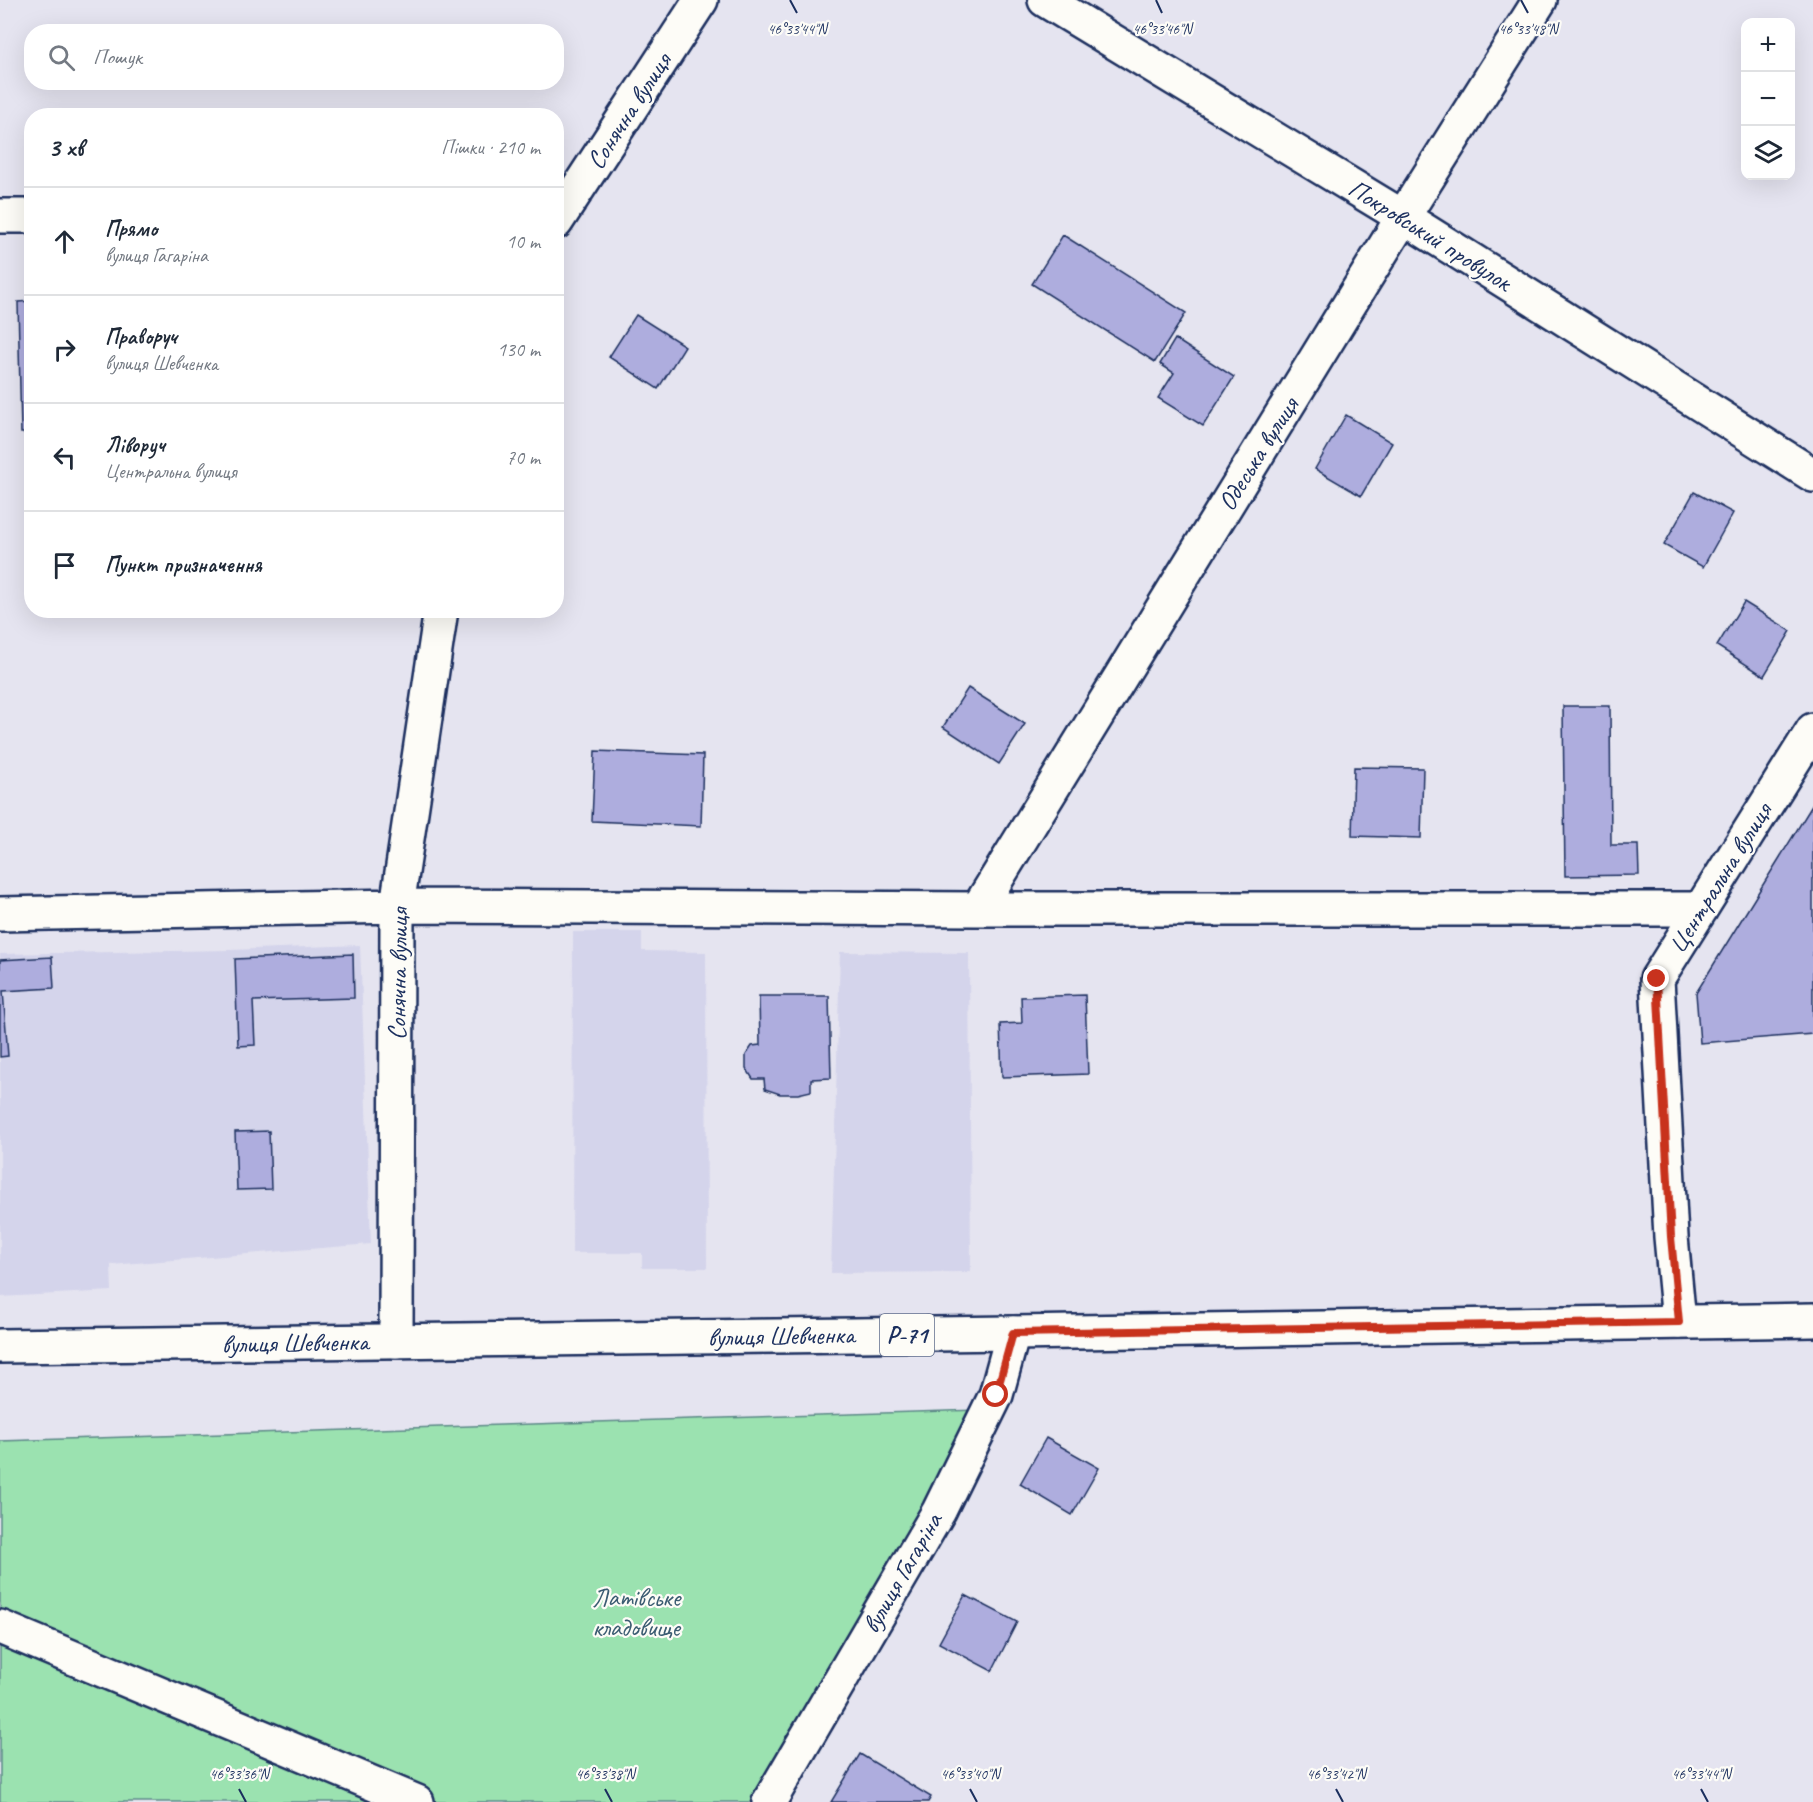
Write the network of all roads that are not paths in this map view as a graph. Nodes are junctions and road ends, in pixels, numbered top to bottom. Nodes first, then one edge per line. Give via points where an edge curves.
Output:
1 (701, 0) edge
2 (1045, 0) edge
3 (1540, 0) edge
4 (564, 209) edge
5 (0, 216) edge
6 (24, 216) edge
7 (1403, 217) junction
8 (1813, 475) edge
9 (440, 618) edge
10 (1813, 730) edge
11 (397, 906) junction
12 (978, 909) junction
13 (1701, 909) junction
14 (0, 914) edge
15 (1813, 1320) edge
16 (1679, 1322) junction
17 (1013, 1333) junction
18 (396, 1341) junction
19 (0, 1346) edge
20 (0, 1627) edge
21 (417, 1802) edge
22 (769, 1802) edge

1 - 4 street, Сонячна вулиця
2 - 7 street, Покровський провулок
3 - 7 street, Одеська вулиця
5 - 6 street
7 - 8 street, Покровський провулок
7 - 12 street, Одеська вулиця
9 - 11 street, Сонячна вулиця
10 - 13 street, Центральна вулиця
11 - 12 street
11 - 14 street
11 - 18 street, Сонячна вулиця
12 - 13 street
13 - 16 street, Центральна вулиця via 1657,979
15 - 16 street, вулиця Шевченка / Р-71
16 - 17 street, вулиця Шевченка / Р-71
17 - 18 street, вулиця Шевченка / Р-71
17 - 22 street, вулиця Гагаріна via 996,1395 939,1511
18 - 19 street, вулиця Шевченка / Р-71
20 - 21 street

